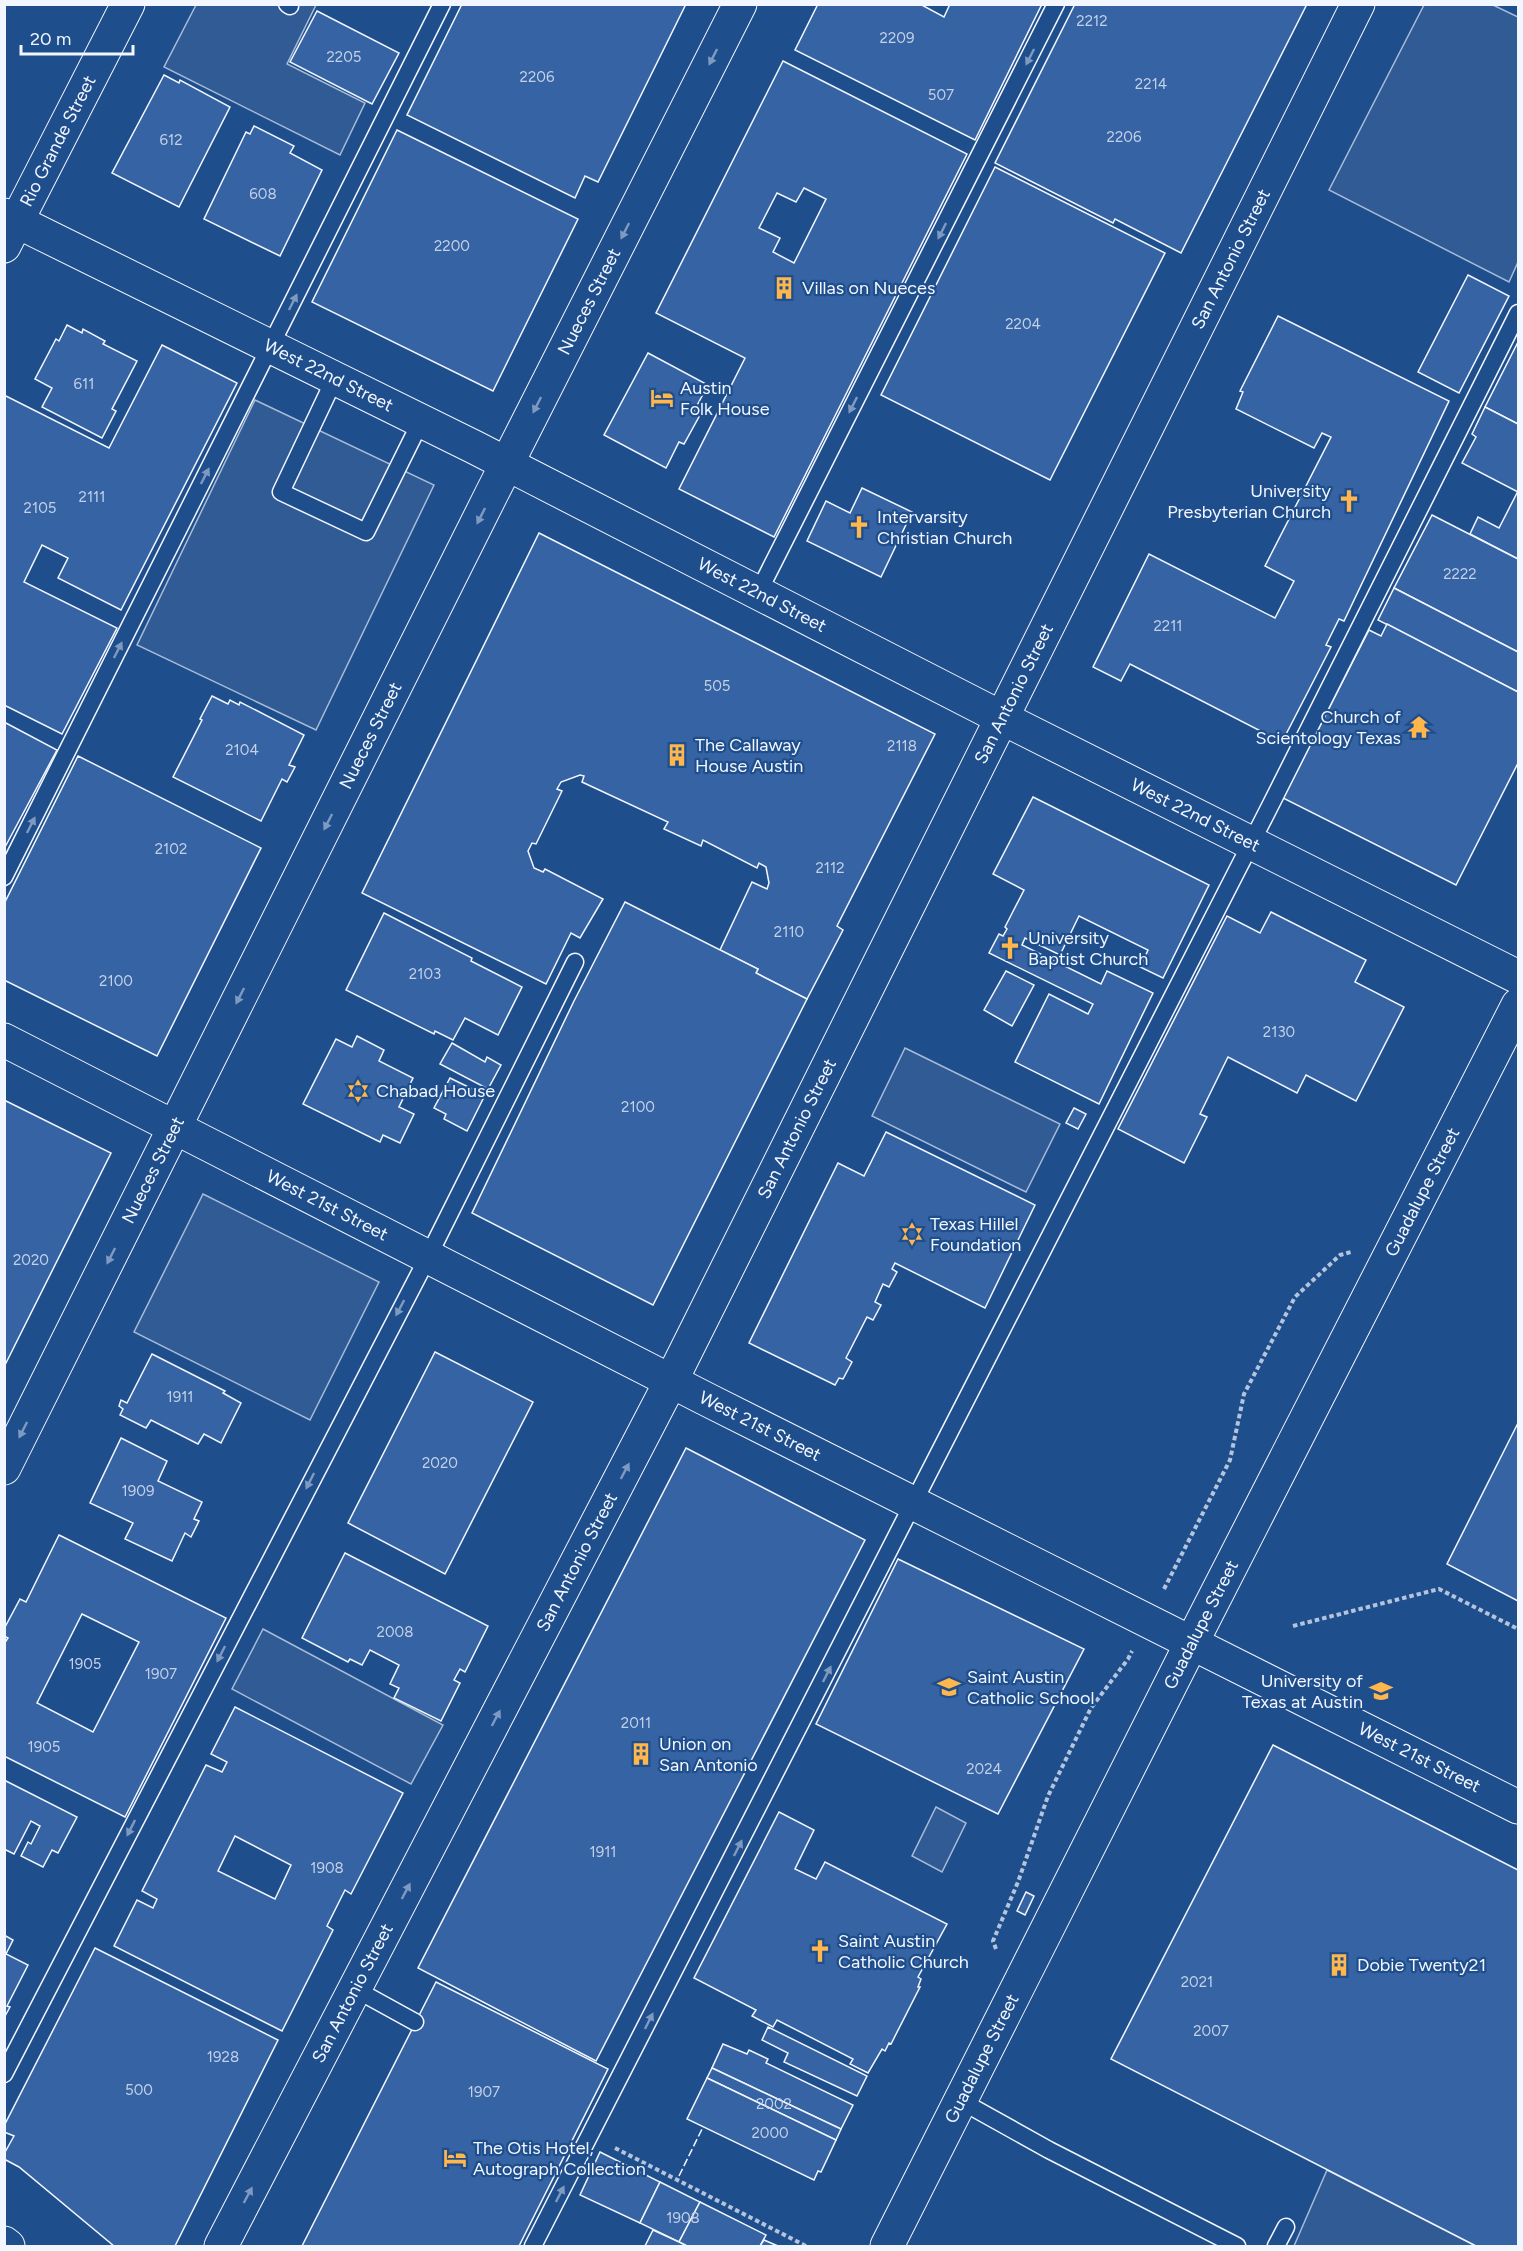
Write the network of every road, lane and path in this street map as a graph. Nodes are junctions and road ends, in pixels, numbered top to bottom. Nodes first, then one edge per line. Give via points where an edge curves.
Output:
1 (128, 4) edge
2 (442, 4) edge
3 (740, 4) edge
4 (1056, 4) edge
5 (1358, 4) edge
6 (8, 227) edge
7 (1518, 312) edge
8 (270, 346) junction
9 (335, 378) junction
10 (421, 421) junction
11 (507, 464) junction
12 (758, 593) junction
13 (1002, 718) junction
14 (1252, 843) junction
15 (4, 877) edge
16 (575, 962) dead end
17 (1518, 977) edge
18 (1518, 1005) edge
19 (4, 1040) edge
20 (174, 1129) junction
21 (1400, 1235) junction
22 (428, 1257) junction
23 (671, 1381) junction
24 (4, 1468) edge
25 (915, 1503) junction
26 (1165, 1587) dead end
27 (1293, 1626) dead end
28 (1518, 1629) edge
29 (1192, 1642) junction
30 (1132, 1650) dead end
31 (1518, 1807) edge
32 (355, 1989) junction
33 (1014, 1994) junction
34 (416, 2022) dead end
35 (4, 2074) edge
36 (961, 2101) junction
37 (590, 2135) junction
38 (1287, 2227) dead end
39 (4, 2243) edge
40 (8, 2247) edge
41 (221, 2247) edge
42 (533, 2247) edge
43 (806, 2247) edge
44 (887, 2247) edge
45 (1237, 2247) edge
46 (1276, 2247) edge

1 - 6 street, Rio Grande Street
8 -> 2 lane
3 -> 11 street, Nueces Street
4 -> 12 lane
5 - 13 street, San Antonio Street
6 - 8 street, West 22nd Street
7 - 14 lane
8 - 9 street, West 22nd Street
15 -> 8 lane
9 - 10 street, West 22nd Street
9 - 10 lane via 281,492 366,532
10 - 11 street, West 22nd Street
11 - 12 street, West 22nd Street
11 -> 20 street, Nueces Street
12 - 13 street, West 22nd Street
13 - 14 street, West 22nd Street
13 - 23 street, San Antonio Street
14 - 17 street, West 22nd Street
14 - 25 lane
16 - 22 lane
18 - 21 street, Guadalupe Street
19 - 20 street, West 21st Street
20 - 22 street, West 21st Street
20 -> 24 street, Nueces Street
21 - 26 path via 1340,1255 1295,1297 1245,1394 1230,1460
21 - 29 street, Guadalupe Street
22 - 23 street, West 21st Street
22 -> 35 lane
23 - 25 street, West 21st Street
32 -> 23 street, San Antonio Street
25 - 29 street, West 21st Street
37 -> 25 lane
27 - 28 path via 1439,1589
29 - 31 street, West 21st Street
29 - 33 street, Guadalupe Street
30 - 33 path via 1091,1708 1048,1796 993,1941
32 - 34 lane
41 -> 32 street, San Antonio Street
33 - 36 street, Guadalupe Street
36 - 44 street, Guadalupe Street
36 - 45 lane
42 -> 37 lane
37 - 43 path
38 - 46 lane
39 - 40 street

